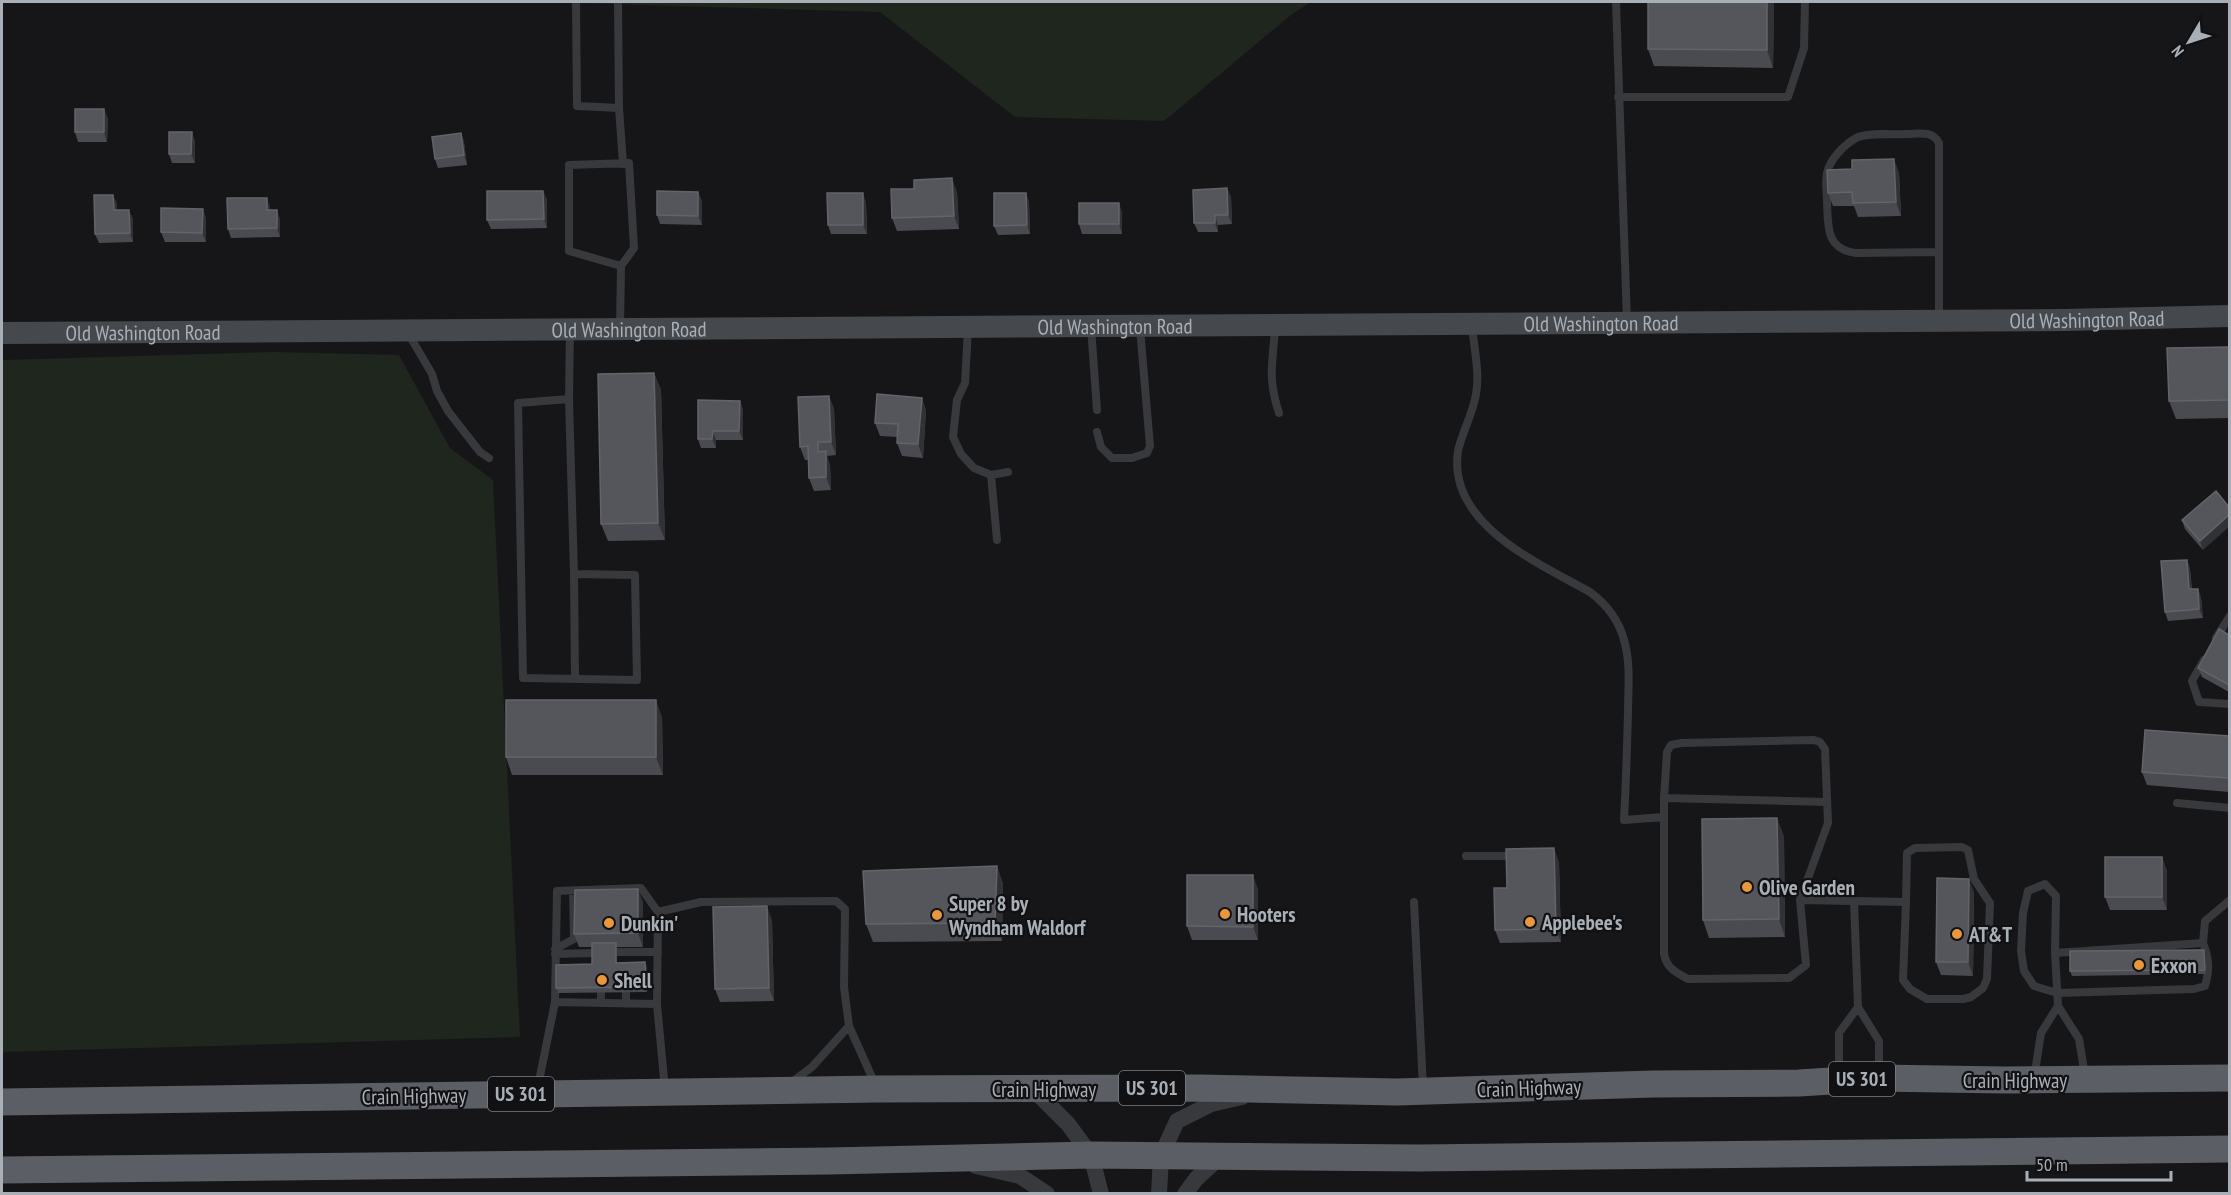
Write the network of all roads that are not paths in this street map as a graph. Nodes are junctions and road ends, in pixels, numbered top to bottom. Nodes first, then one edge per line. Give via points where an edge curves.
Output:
1 (576, 2) edge
2 (618, 2) edge
3 (1616, 2) edge
4 (1805, 2) edge
5 (1618, 97) junction
6 (619, 108) junction
7 (622, 164) junction
8 (1939, 252) junction
9 (621, 266) junction
10 (2229, 316) edge
11 (1939, 319) junction
12 (1627, 321) junction
13 (1472, 322) junction
14 (1276, 324) junction
15 (1091, 325) junction
16 (1139, 325) junction
17 (969, 326) junction
18 (620, 328) junction
19 (570, 329) junction
20 (406, 330) junction
21 (2, 333) edge
22 (569, 399) junction
23 (1097, 410) dead end
24 (1279, 413) dead end
25 (1097, 432) dead end
26 (489, 458) dead end
27 (1008, 472) dead end
28 (991, 475) junction
29 (997, 540) dead end
30 (574, 574) junction
31 (2229, 616) edge
32 (2212, 644) edge
33 (2207, 653) edge
34 (575, 679) junction
35 (2229, 704) edge
36 (1664, 798) junction
37 (1827, 802) junction
38 (2177, 803) dead end
39 (2229, 808) edge
40 (1663, 817) junction
41 (1466, 856) dead end
42 (1510, 856) edge
43 (573, 891) junction
44 (1800, 900) junction
45 (2229, 900) edge
46 (1854, 901) junction
47 (1414, 902) dead end
48 (1906, 902) junction
49 (658, 912) junction
50 (2203, 943) junction
51 (555, 951) junction
52 (617, 952) edge
53 (658, 952) junction
54 (594, 953) edge
55 (2055, 953) junction
56 (581, 992) edge
57 (601, 992) edge
58 (626, 992) edge
59 (2057, 993) junction
60 (555, 1002) junction
61 (581, 1003) junction
62 (601, 1003) junction
63 (626, 1004) junction
64 (657, 1004) junction
65 (2058, 1006) junction
66 (1858, 1007) junction
67 (849, 1026) junction
68 (2229, 1059) edge
69 (1879, 1078) junction
70 (2229, 1078) edge
71 (2086, 1079) junction
72 (2176, 1079) junction
73 (2034, 1080) junction
74 (1839, 1081) junction
75 (878, 1089) junction
76 (1033, 1089) junction
77 (1271, 1090) junction
78 (781, 1091) junction
79 (665, 1092) junction
80 (1423, 1092) junction
81 (537, 1094) junction
82 (2, 1102) edge
83 (2223, 1152) edge
84 (1091, 1155) junction
85 (1161, 1156) junction
86 (1221, 1156) junction
87 (946, 1159) junction
88 (2, 1170) edge
89 (1047, 1194) edge
90 (1101, 1194) edge
91 (1159, 1194) edge
92 (1185, 1194) edge

1 - 6 lane via 577,106
2 - 6 lane
3 - 5 lane
4 - 5 lane via 1804,48 1788,97
5 - 12 lane
6 - 7 lane
7 - 9 lane via 629,163 634,248
7 - 9 lane via 569,165 569,252
8 - 8 lane via 1936,139 1926,133 1861,136 1847,145 1827,173 1828,231 1835,243 1856,253
8 - 11 lane
9 - 18 lane
10 - 11 main road, Old Washington Road
11 - 12 main road, Old Washington Road
12 - 13 main road, Old Washington Road
13 - 14 main road, Old Washington Road
13 - 40 lane via 1476,395 1460,444 1457,470 1464,496 1480,519 1508,544 1590,592 1610,612 1627,649 1629,678 1624,820
14 - 16 main road, Old Washington Road
14 - 24 lane via 1270,361
15 - 16 main road, Old Washington Road
15 - 17 main road, Old Washington Road
15 - 23 lane
16 - 25 lane via 1150,446 1147,453 1132,458 1112,458 1101,447
17 - 18 main road, Old Washington Road
17 - 28 lane via 965,383 957,400 953,437 974,468
18 - 19 main road, Old Washington Road
19 - 20 main road, Old Washington Road
19 - 22 lane
20 - 21 main road, Old Washington Road
20 - 26 lane via 448,411
22 - 30 lane
22 - 34 lane via 518,402 522,666 523,678
27 - 28 lane
28 - 29 lane
30 - 34 lane
30 - 34 lane via 635,575 636,680
31 - 32 lane
33 - 35 lane via 2192,681 2199,702
36 - 37 lane
36 - 37 lane via 1667,752 1671,745 1814,740 1825,750
36 - 40 lane
37 - 44 lane via 1828,823
38 - 39 lane
40 - 44 lane via 1664,954 1673,971 1688,979 1789,978 1806,965
41 - 42 lane
43 - 49 lane via 641,888
43 - 51 lane via 574,939
43 - 51 lane via 556,891
44 - 46 lane
45 - 50 lane via 2205,921
46 - 48 lane
46 - 66 lane
47 - 80 lane
48 - 48 lane via 1907,854 1915,848 1968,850 1974,879 1990,903 1987,979 1978,992 1963,999 1927,999 1910,989 1903,980
49 - 53 lane
49 - 67 lane via 701,902 842,904
50 - 55 lane
50 - 59 lane via 2209,959 2205,986
51 - 54 lane
51 - 60 lane
52 - 53 lane via 628,956
53 - 64 lane
55 - 59 lane
55 - 59 lane via 2056,896 2045,884 2028,891 2021,951 2024,971 2034,986
56 - 61 lane
57 - 62 lane
58 - 63 lane
59 - 65 lane
60 - 61 lane
60 - 81 lane
61 - 62 lane
62 - 63 lane
63 - 64 lane
64 - 79 lane
65 - 71 lane via 2079,1039
65 - 73 lane via 2041,1033
66 - 69 lane via 1879,1041
66 - 74 lane via 1839,1033
67 - 75 lane
67 - 78 lane via 812,1067
68 - 72 highway
69 - 73 highway, Crain Highway / US 301
69 - 74 highway, Crain Highway / US 301
70 - 72 highway, Crain Highway / US 301
71 - 72 highway, Crain Highway / US 301
71 - 73 highway, Crain Highway / US 301
74 - 80 highway, Crain Highway / US 301
75 - 76 highway, Crain Highway / US 301
75 - 78 highway, Crain Highway / US 301
76 - 77 highway, Crain Highway / US 301
76 - 84 street via 1068,1124
77 - 80 highway, Crain Highway / US 301
77 - 85 street via 1211,1104 1177,1121
78 - 79 highway, Crain Highway / US 301
79 - 81 highway, Crain Highway / US 301
81 - 82 highway, Crain Highway / US 301
83 - 86 highway
84 - 85 highway
84 - 87 highway
84 - 90 street
85 - 86 highway
85 - 91 street
86 - 92 street
87 - 88 highway
87 - 89 street via 1020,1176

